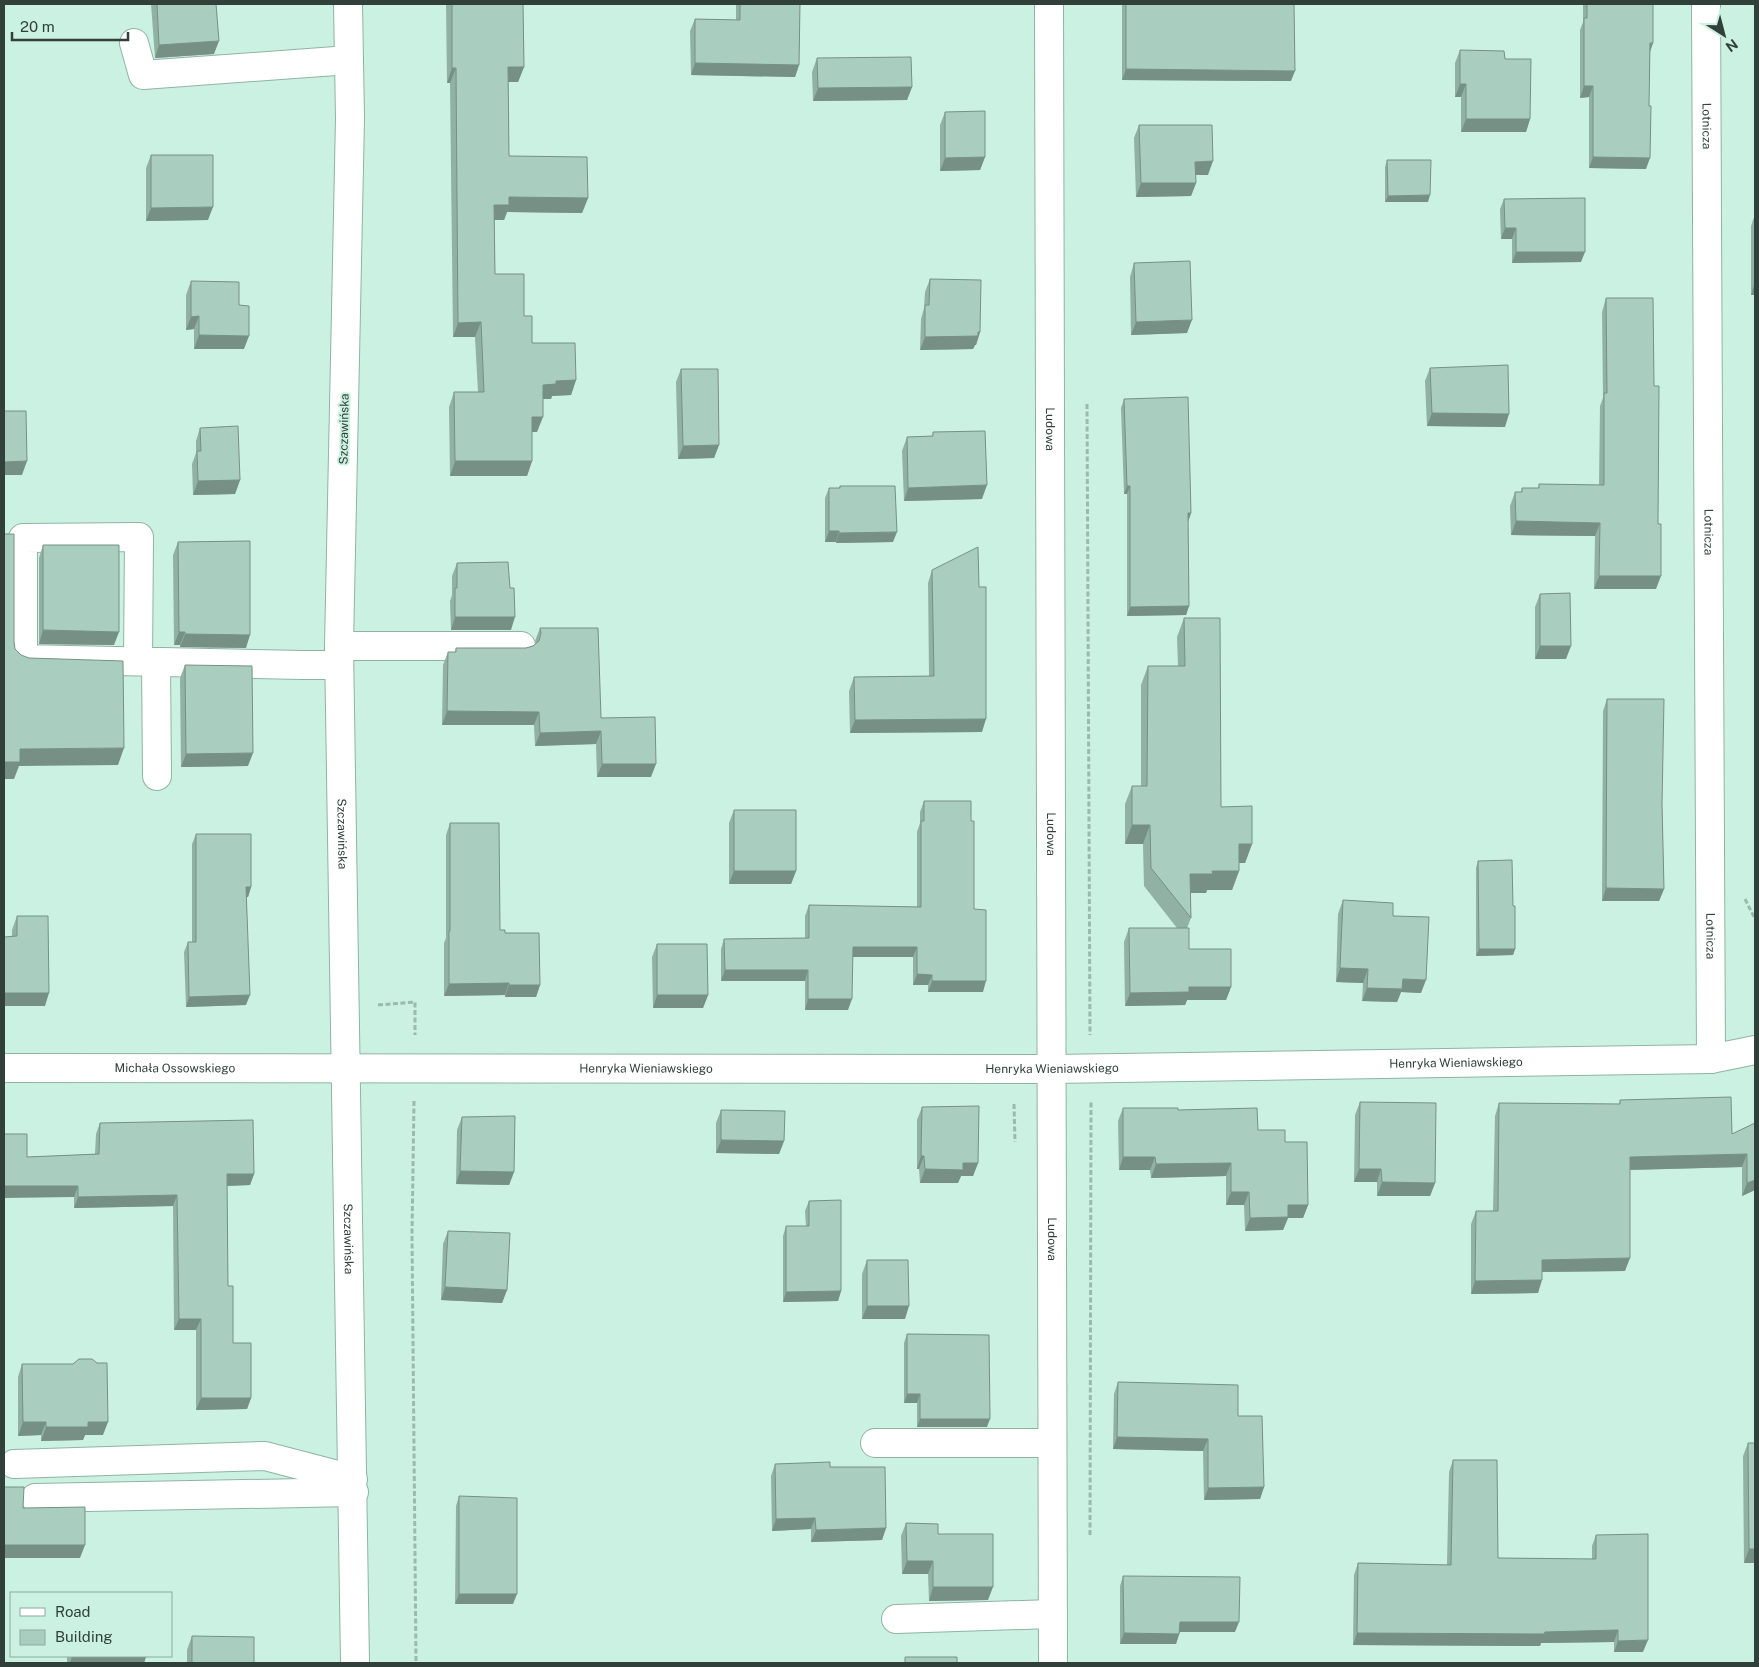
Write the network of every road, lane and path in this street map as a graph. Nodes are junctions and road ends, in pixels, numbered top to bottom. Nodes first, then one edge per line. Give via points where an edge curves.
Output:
1 (348, 4) edge
2 (1049, 4) edge
3 (1706, 4) edge
4 (134, 43) dead end
5 (349, 60) junction
6 (1087, 395) dead end
7 (521, 646) edge
8 (339, 656) junction
9 (147, 662) junction
10 (157, 776) dead end
11 (345, 1007) junction
12 (1755, 1050) edge
13 (1711, 1059) junction
14 (4, 1068) edge
15 (346, 1068) junction
16 (414, 1068) junction
17 (1090, 1068) junction
18 (1051, 1069) junction
19 (875, 1443) dead end
20 (1051, 1443) junction
21 (14, 1464) dead end
22 (353, 1485) junction
23 (35, 1498) dead end
24 (1090, 1536) dead end
25 (1052, 1614) junction
26 (896, 1618) dead end
27 (355, 1663) edge
28 (416, 1663) edge
29 (1052, 1663) edge

1 - 5 street, Szczawińska
2 - 18 street, Ludowa
3 - 13 street, Lotnicza
4 - 5 street via 143,76
5 - 8 street, Szczawińska
6 - 17 path
7 - 8 street
8 - 9 street
8 - 11 street, Szczawińska
9 - 9 street via 23,659 23,538 139,537
9 - 10 street
11 - 15 street, Szczawińska
11 - 16 path via 415,1002
12 - 13 street, Henryka Wieniawskiego
13 - 17 street, Henryka Wieniawskiego
14 - 15 street, Michała Ossowskiego
15 - 16 street, Henryka Wieniawskiego
15 - 22 street, Szczawińska
16 - 18 street, Henryka Wieniawskiego
16 - 28 path via 412,1244
17 - 18 street, Henryka Wieniawskiego
17 - 24 path
18 - 20 street, Ludowa
19 - 20 street
20 - 25 street, Ludowa
21 - 22 street via 265,1456
22 - 23 street
22 - 27 street, Szczawińska
25 - 26 street
25 - 29 street, Ludowa

